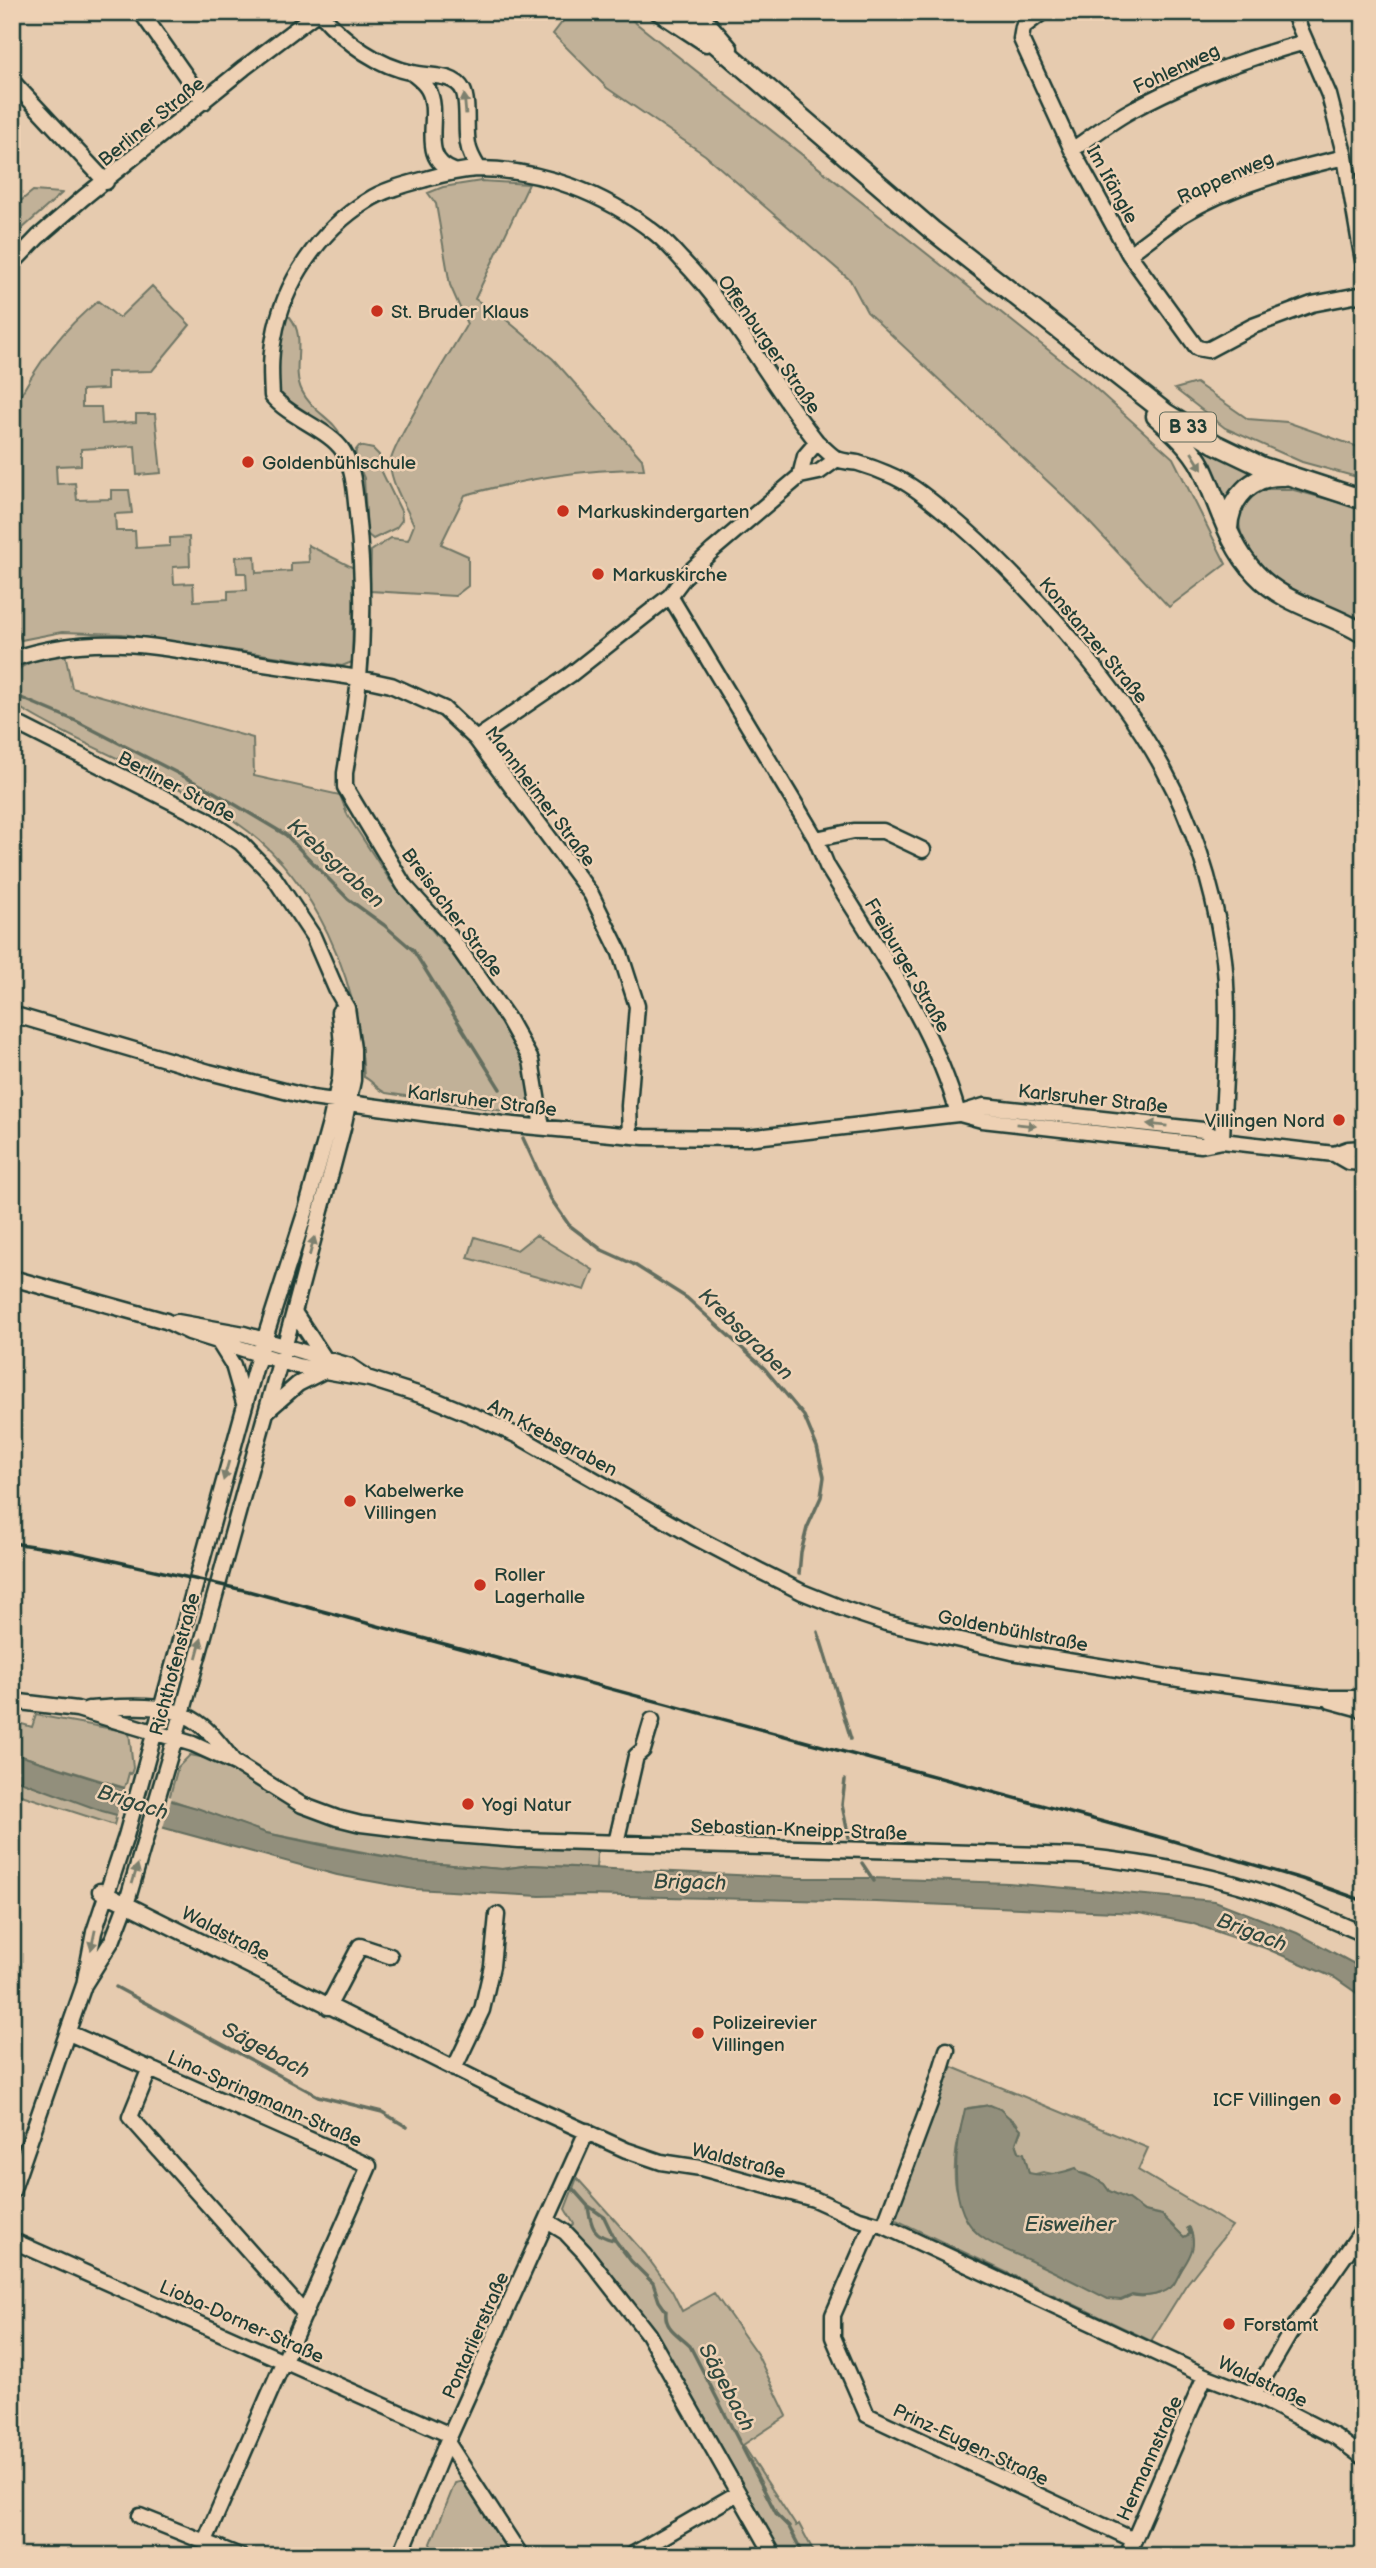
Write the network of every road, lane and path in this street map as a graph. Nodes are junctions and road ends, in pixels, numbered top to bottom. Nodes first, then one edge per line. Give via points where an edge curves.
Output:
1 (141, 12) edge
2 (318, 12) edge
3 (657, 12) edge
4 (678, 12) edge
5 (699, 12) edge
6 (1043, 12) edge
7 (1293, 12) edge
8 (1305, 42) junction
9 (749, 71) junction
10 (412, 73) junction
11 (12, 81) edge
12 (204, 102) junction
13 (1072, 150) junction
14 (1345, 157) junction
15 (478, 169) junction
16 (454, 171) junction
17 (106, 182) junction
18 (1129, 254) junction
19 (12, 264) edge
20 (1364, 267) edge
21 (1364, 294) edge
22 (1097, 360) junction
23 (817, 442) junction
24 (837, 459) junction
25 (800, 476) junction
26 (1288, 477) junction
27 (1364, 500) edge
28 (1228, 529) junction
29 (670, 596) junction
30 (1363, 630) edge
31 (12, 659) edge
32 (359, 678) junction
33 (12, 721) edge
34 (476, 739) junction
35 (816, 839) junction
36 (923, 849) dead end
37 (12, 1014) edge
38 (342, 1102) junction
39 (958, 1114) junction
40 (542, 1127) junction
41 (630, 1136) junction
42 (1222, 1141) junction
43 (1364, 1148) edge
44 (1334, 1154) junction
45 (1364, 1163) edge
46 (12, 1278) edge
47 (294, 1312) junction
48 (166, 1321) junction
49 (218, 1341) junction
50 (263, 1347) junction
51 (282, 1353) junction
52 (323, 1365) junction
53 (245, 1406) junction
54 (266, 1412) junction
55 (711, 1545) joint
56 (1323, 1698) junction
57 (1364, 1698) edge
58 (12, 1701) edge
59 (77, 1709) junction
60 (162, 1710) junction
61 (1364, 1710) edge
62 (181, 1714) junction
63 (652, 1720) dead end
64 (153, 1732) junction
65 (174, 1738) junction
66 (237, 1764) junction
67 (616, 1843) junction
68 (103, 1893) junction
69 (126, 1905) junction
70 (497, 1915) dead end
71 (1364, 1934) edge
72 (390, 1956) dead end
73 (84, 1985) junction
74 (328, 2007) junction
75 (69, 2033) junction
76 (947, 2050) dead end
77 (150, 2068) junction
78 (454, 2069) junction
79 (587, 2131) junction
80 (12, 2192) edge
81 (547, 2221) junction
82 (878, 2225) junction
83 (1364, 2228) edge
84 (18, 2243) dead end
85 (304, 2314) junction
86 (285, 2360) junction
87 (1205, 2376) junction
88 (1254, 2395) junction
89 (449, 2438) junction
90 (1364, 2458) edge
91 (738, 2493) junction
92 (140, 2516) dead end
93 (1134, 2540) junction
94 (205, 2541) junction
95 (240, 2556) edge
96 (400, 2556) edge
97 (521, 2556) edge
98 (630, 2556) edge
99 (774, 2556) edge
100 (1127, 2556) edge

1 - 12 street
2 - 10 street via 349,43 378,61
2 - 12 street, Berliner Straße
3 - 9 street
4 - 9 main road, B 33
5 - 9 street
6 - 13 street, Im Ifängle via 1023,27 1021,39
7 - 8 street
8 - 13 street, Fohlenweg via 1193,79 1129,111
8 - 14 street via 1329,95
9 - 22 main road, B 33 via 932,230
15 -> 10 street via 468,145 464,92 457,82
10 - 16 street via 429,91 436,157 442,167
11 - 17 street
12 - 17 street, Berliner Straße
13 - 18 street, Im Ifängle
14 - 18 street, Rappenweg via 1292,169 1237,189 1182,215
14 - 20 street
15 - 16 street, Offenburger Straße
15 - 23 street, Offenburger Straße via 561,182 657,234 726,309
16 - 32 street, Offenburger Straße via 368,200 335,226 301,268 274,337 272,396 342,450 355,491 361,549
17 - 19 street, Berliner Straße
18 - 21 street, Im Ifängle via 1198,348 1208,350 1253,326 1312,304
22 - 26 main road, B 33 via 1191,429
22 -> 28 main road via 1193,453
23 - 24 street, Offenburger Straße
23 - 25 street via 805,456
24 - 25 street via 819,472
24 - 42 street, Konstanzer Straße via 891,475 950,515 1026,588 1100,673 1164,768 1193,832 1222,943 1226,1031
25 - 29 street via 713,550
26 - 27 main road, B 33
26 - 28 main road via 1261,479 1245,488 1230,511
28 - 30 main road via 1247,563 1265,583 1287,598
29 - 34 street via 570,675
29 - 35 street, Freiburger Straße
31 - 32 street, Mannheimer Straße via 66,644 121,643
32 - 34 street, Mannheimer Straße via 391,685 444,709
32 - 40 street, Breisacher Straße via 345,787 404,885 450,936 508,1019 531,1060
33 - 38 street, Berliner Straße via 204,818 242,844 273,876 313,936 336,989
34 - 41 street, Mannheimer Straße via 591,894 620,953 638,1006
35 - 36 street via 883,831
35 - 39 street, Freiburger Straße via 827,866 925,1027
37 - 38 street, Karlsruher Straße via 209,1072
38 - 40 street, Karlsruher Straße
47 -> 38 street, Berliner Straße
38 - 50 street, Berliner Straße
39 - 41 street, Karlsruher Straße via 747,1138
39 - 42 street, Karlsruher Straße via 1201,1145
40 - 41 street, Karlsruher Straße
42 - 44 street, Karlsruher Straße
43 - 44 street, Karlsruher Straße
44 - 45 street, Karlsruher Straße via 1348,1162
46 - 48 street, Am Krebsgraben
47 - 51 street, Berliner Straße
47 - 52 street
48 - 49 street, Am Krebsgraben
48 - 50 street, Am Krebsgraben via 190,1323
49 - 50 street, Am Krebsgraben
49 - 53 street via 233,1365
50 - 51 street, Am Krebsgraben
50 - 53 street, Richthofenstraße
51 - 52 street, Am Krebsgraben
51 - 54 street, Richthofenstraße
52 - 54 street
52 - 55 street, Am Krebsgraben via 433,1399 520,1437
53 -> 60 street, Richthofenstraße
62 -> 54 street, Richthofenstraße
55 - 56 street, Goldenbühlstraße via 802,1592 898,1626 1063,1661
56 - 57 street, Goldenbühlstraße
56 - 61 street, Goldenbühlstraße
58 - 59 street, Sebastian-Kneipp-Straße
59 - 60 street, Sebastian-Kneipp-Straße via 140,1706
59 - 64 street, Sebastian-Kneipp-Straße
60 - 62 street, Sebastian-Kneipp-Straße
60 - 64 street, Richthofenstraße
62 - 65 street, Richthofenstraße
62 - 66 street, Sebastian-Kneipp-Straße via 201,1724
63 - 67 street via 643,1750 636,1756
64 - 65 street, Sebastian-Kneipp-Straße
64 - 68 street, Richthofenstraße via 126,1836
65 - 66 street, Sebastian-Kneipp-Straße
69 -> 65 street, Richthofenstraße
66 - 67 street, Sebastian-Kneipp-Straße via 302,1805 361,1824 519,1840
67 - 71 street, Sebastian-Kneipp-Straße via 1079,1856 1142,1862 1284,1899
68 - 69 street, Waldstraße
68 -> 73 street, Richthofenstraße
69 - 73 street, Richthofenstraße via 113,1939
69 - 74 street, Waldstraße
70 - 78 street via 482,2010
72 - 74 street via 360,1946
73 - 75 street, Richthofenstraße
74 - 78 street, Waldstraße
75 - 77 street, Lina-Springmann-Straße
75 - 80 street, Richthofenstraße
76 - 82 street, Prinz-Eugen-Straße
77 - 85 street, Lina-Springmann-Straße via 130,2117
77 - 85 street, Lina-Springmann-Straße via 369,2166
78 - 79 street, Waldstraße
79 - 81 street, Pontarlierstraße
79 - 82 street, Waldstraße via 661,2162 701,2168 814,2199
81 - 89 street, Pontarlierstraße
81 - 91 street via 584,2252 648,2334
82 - 87 street, Waldstraße
82 - 93 street, Prinz-Eugen-Straße via 832,2315 833,2337 867,2415
83 - 88 street via 1289,2335
84 - 86 street, Lioba-Dorner-Straße
85 - 86 street, Lina-Springmann-Straße
86 - 89 street, Lioba-Dorner-Straße
86 - 94 street, Lina-Springmann-Straße
87 - 88 street, Waldstraße
87 - 93 street, Hermannstraße
88 - 90 street, Waldstraße via 1336,2437
89 - 96 street, Pontarlierstraße
89 - 97 street
91 - 98 street
91 - 99 street
92 - 94 street
93 - 100 street, Hermannstraße
94 - 95 street

